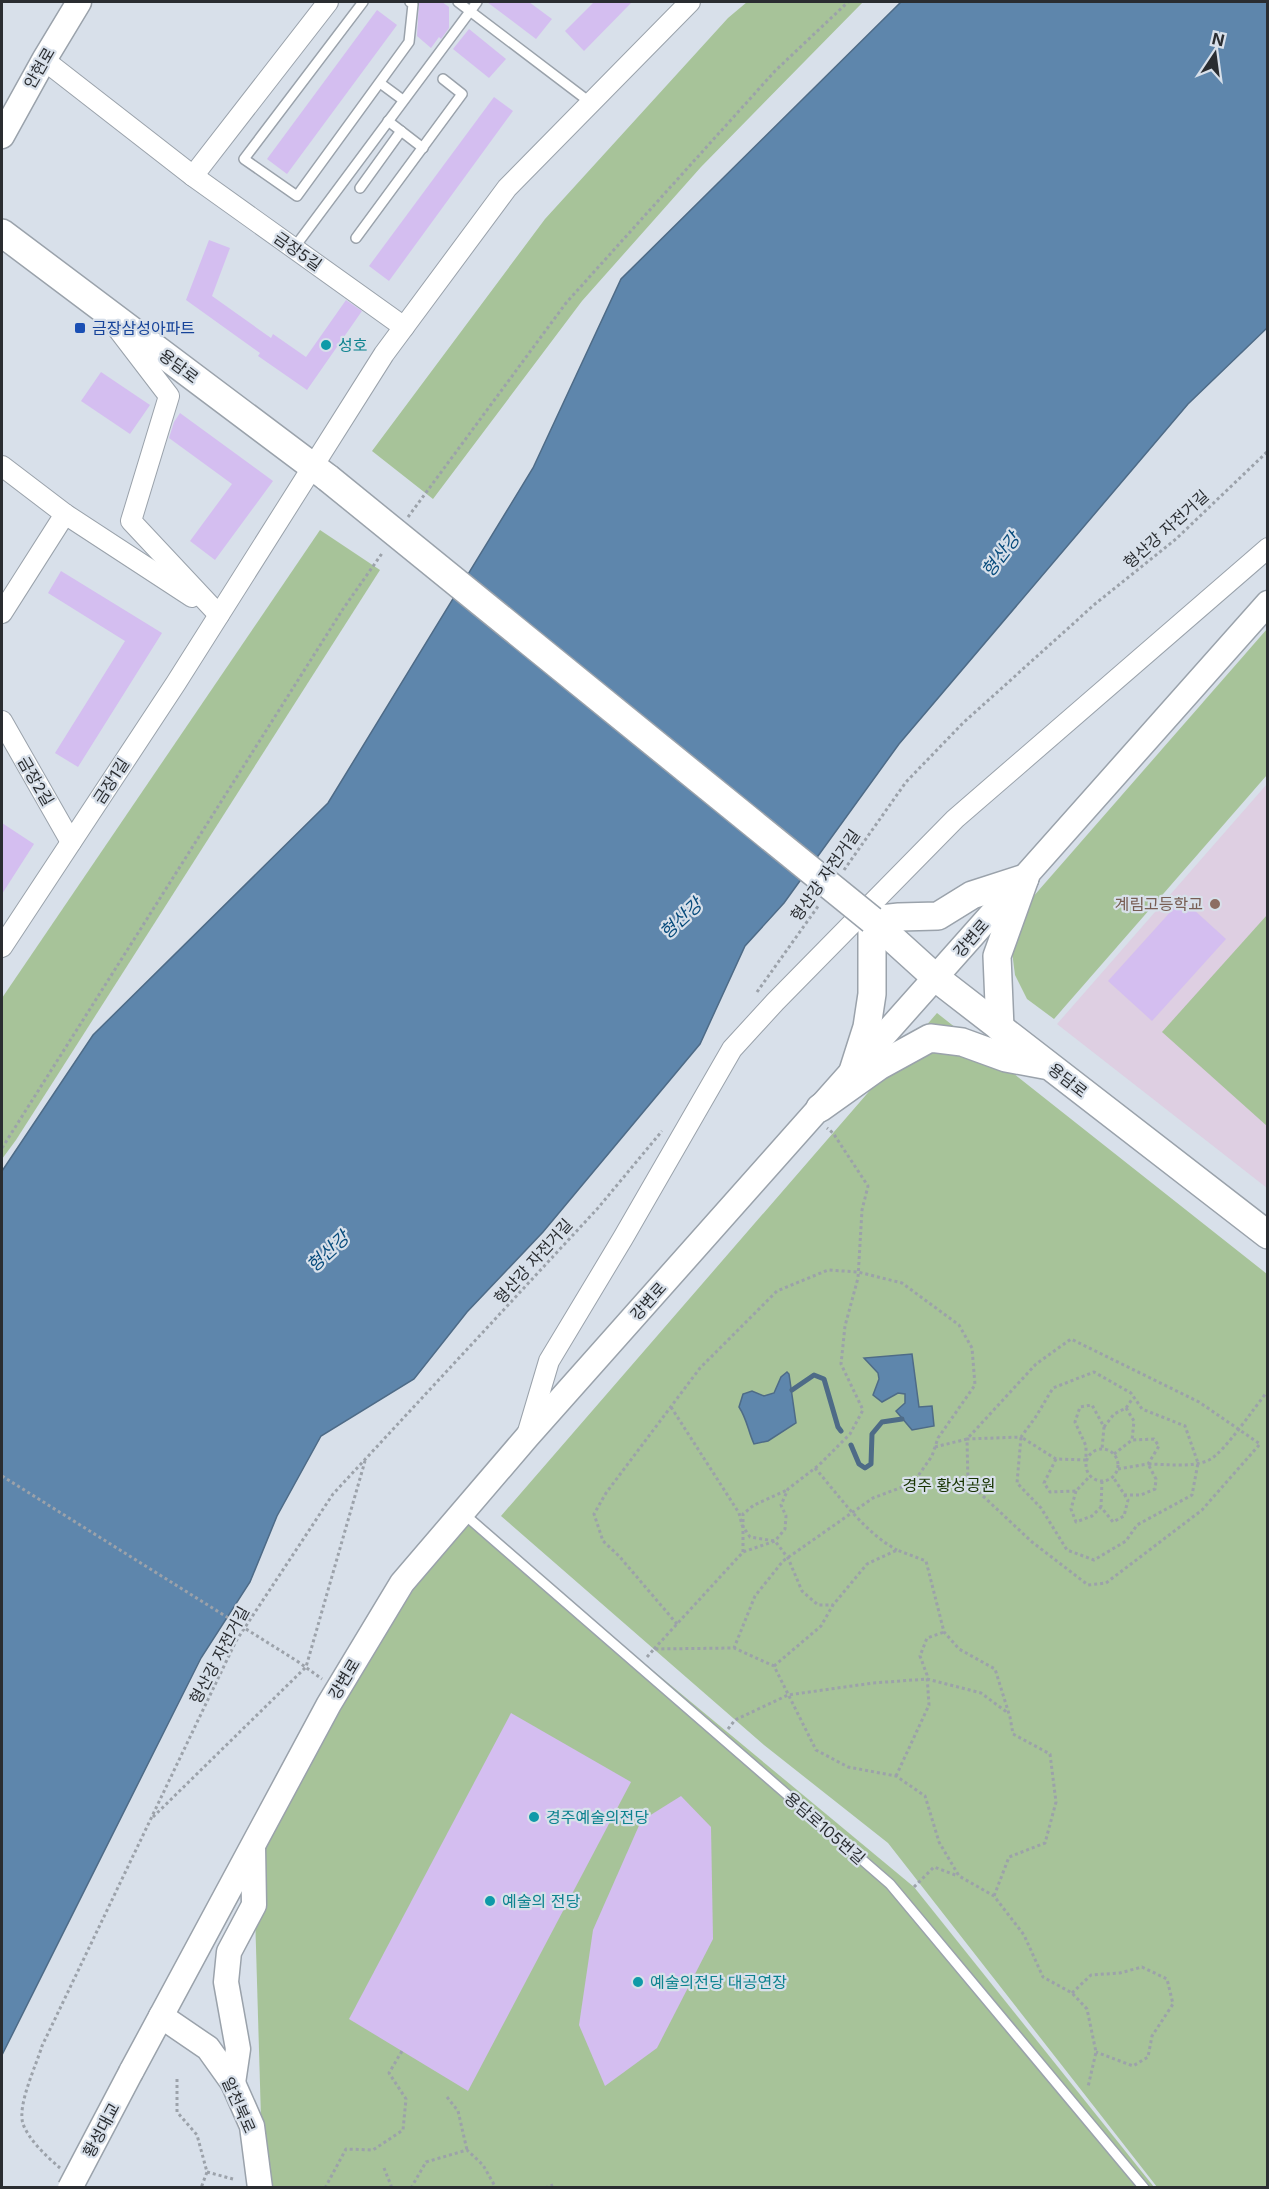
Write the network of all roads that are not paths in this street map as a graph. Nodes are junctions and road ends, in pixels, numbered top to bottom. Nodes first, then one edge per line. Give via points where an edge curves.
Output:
1 (79, 2) edge
2 (328, 2) edge
3 (363, 2) edge
4 (410, 2) edge
5 (458, 2) edge
6 (477, 2) edge
7 (690, 2) edge
8 (469, 10) junction
9 (44, 60) junction
10 (443, 79) dead end
11 (380, 83) junction
12 (403, 100) junction
13 (591, 103) junction
14 (388, 121) junction
15 (401, 131) junction
16 (2, 136) edge
17 (423, 148) junction
18 (193, 176) junction
19 (360, 188) dead end
20 (2, 232) edge
21 (356, 238) dead end
22 (294, 248) junction
23 (100, 306) junction
24 (404, 327) junction
25 (2, 466) edge
26 (321, 472) junction
27 (65, 514) junction
28 (1268, 548) edge
29 (1268, 603) edge
30 (2, 613) edge
31 (219, 615) junction
32 (2, 721) edge
33 (71, 842) junction
34 (1024, 878) junction
35 (872, 920) junction
36 (2, 947) edge
37 (936, 978) junction
38 (1000, 1028) junction
39 (1049, 1065) junction
40 (853, 1071) junction
41 (817, 1112) junction
42 (1268, 1235) edge
43 (527, 1437) junction
44 (462, 1512) junction
45 (253, 1845) junction
46 (161, 2016) junction
47 (131, 2072) joint
48 (233, 2083) junction
49 (67, 2179) edge
50 (260, 2187) edge
51 (1144, 2187) edge

1 - 9 street, 안현로
2 - 18 street
3 - 11 lane via 244,159 297,196
4 - 11 lane via 413,4 409,42
5 - 8 lane
6 - 8 lane
7 - 13 street, 금장1길
8 - 12 lane
8 - 13 lane
9 - 16 street, 안현로
9 - 18 street, 금장5길
10 - 17 lane via 462,94
11 - 12 lane
12 - 14 lane
13 - 24 street, 금장1길 via 507,188
14 - 15 lane
14 - 22 lane
15 - 17 lane
15 - 19 lane
17 - 21 lane
18 - 22 street, 금장5길
20 - 23 main road, 용담로
22 - 24 street, 금장5길
23 - 26 main road, 용담로
23 - 31 street via 170,396 131,521
24 - 26 street, 금장1길 via 384,354
25 - 27 street
26 - 31 street, 금장1길
26 - 35 main road, 용담로, bridge
27 - 30 street
27 - 31 street
28 - 43 street via 955,819 732,1049 549,1360
29 - 34 street, 강변로
31 - 33 street, 금장1길
32 - 33 street, 금장2길
33 - 36 street, 금장1길
34 - 35 main road via 972,895 938,916
34 - 37 street, 강변로
34 - 38 main road via 997,956
35 - 37 main road, 용담로
35 - 40 main road via 872,994 867,1027
37 - 38 main road, 용담로
37 - 40 street, 강변로
38 - 39 main road, 용담로
39 - 41 main road via 1006,1058 962,1042 930,1038 879,1066
39 - 42 main road, 용담로
40 - 41 street, 강변로
41 - 43 street, 강변로
43 - 44 street, 강변로
44 - 45 street, 강변로 via 402,1583 337,1691
44 - 51 lane, 용담로105번길 via 890,1884
45 - 46 street, 강변로
45 - 48 street via 254,1905 229,1952 226,1982 238,2049
46 - 47 street, 강변로
46 - 48 street, 알천북로 via 208,2048
47 - 49 street, 황성대교, bridge
48 - 50 street, 알천북로 via 252,2126

